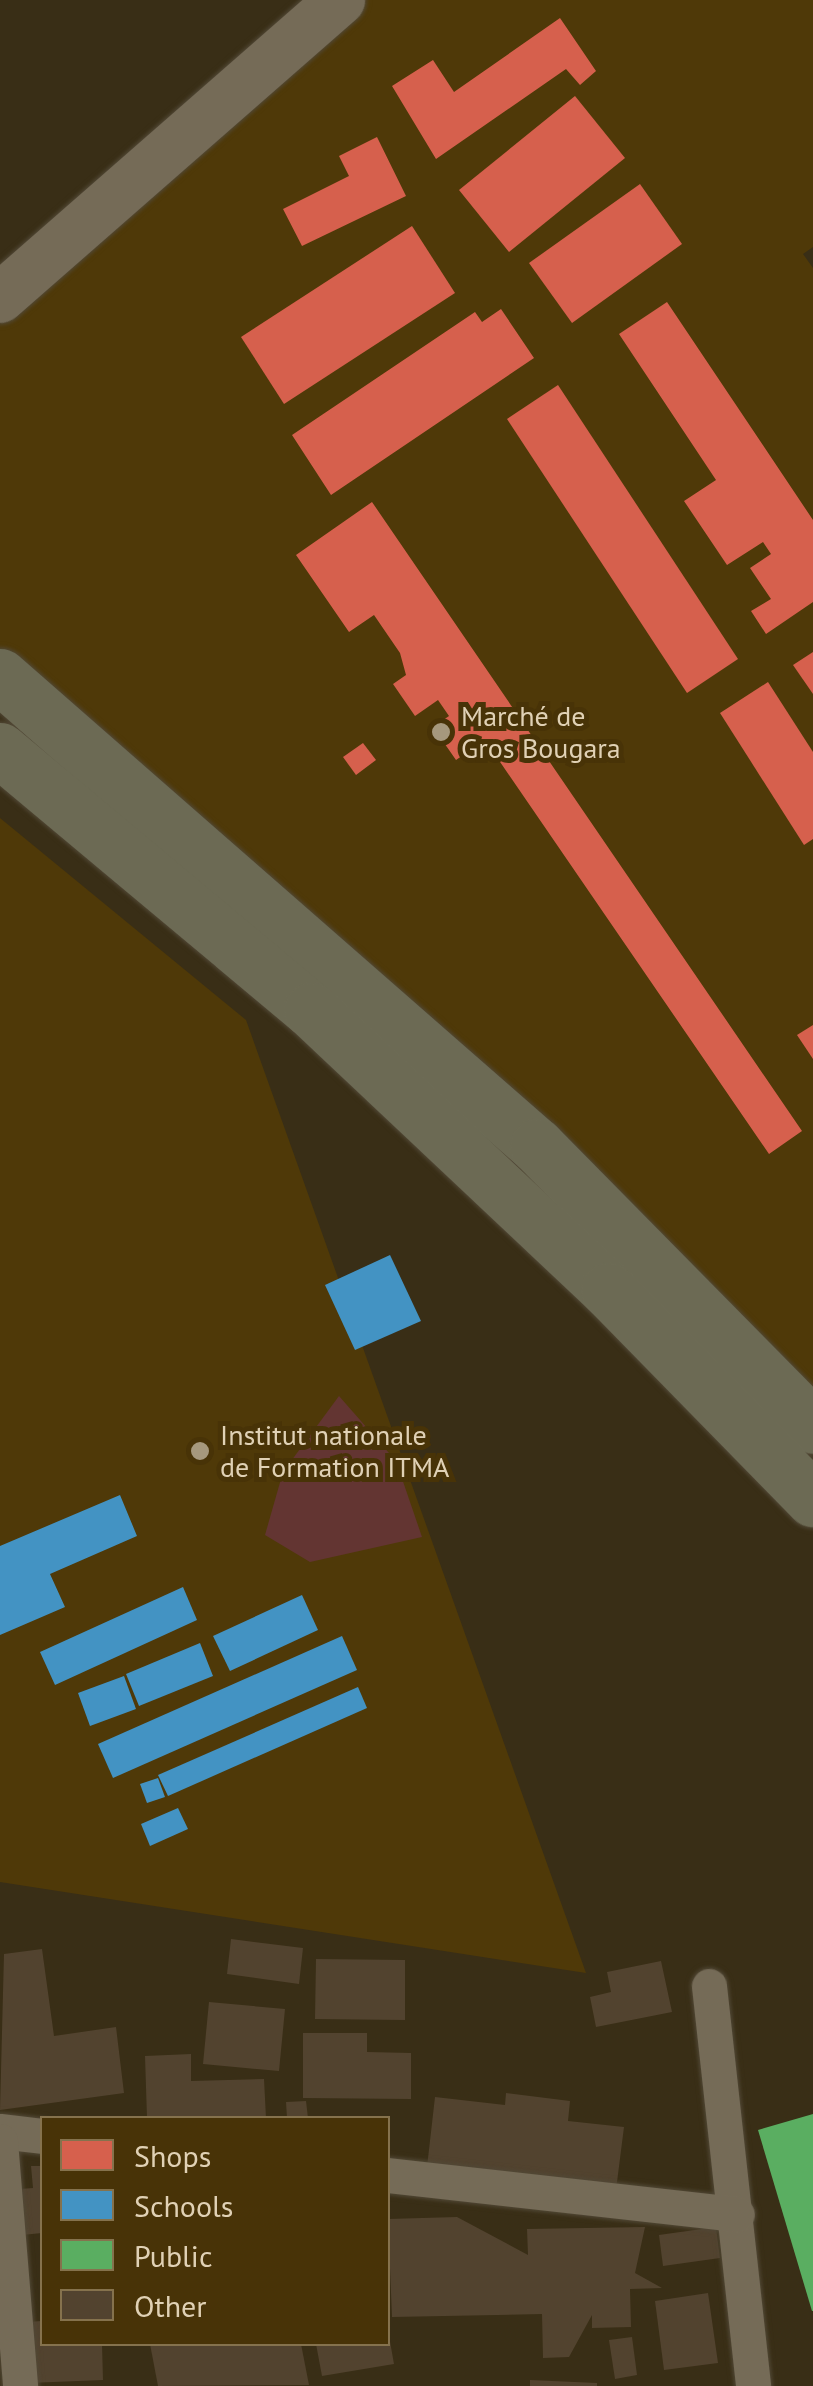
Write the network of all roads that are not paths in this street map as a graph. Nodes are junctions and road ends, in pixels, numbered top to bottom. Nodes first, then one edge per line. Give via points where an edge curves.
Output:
1 (340, 0) edge
2 (0, 298) edge
3 (0, 676) edge
4 (0, 750) edge
5 (813, 1426) edge
6 (813, 1500) edge
7 (708, 1986) dead end
8 (0, 2131) edge
9 (40, 2136) edge
10 (0, 2141) edge
11 (390, 2174) edge
12 (737, 2214) junction
13 (20, 2386) edge
14 (753, 2386) edge

1 - 2 main road
3 - 5 highway via 537,1146
4 - 6 highway via 312,1010 608,1290
7 - 12 street
8 - 9 street
10 - 13 street
11 - 12 street
12 - 14 street

